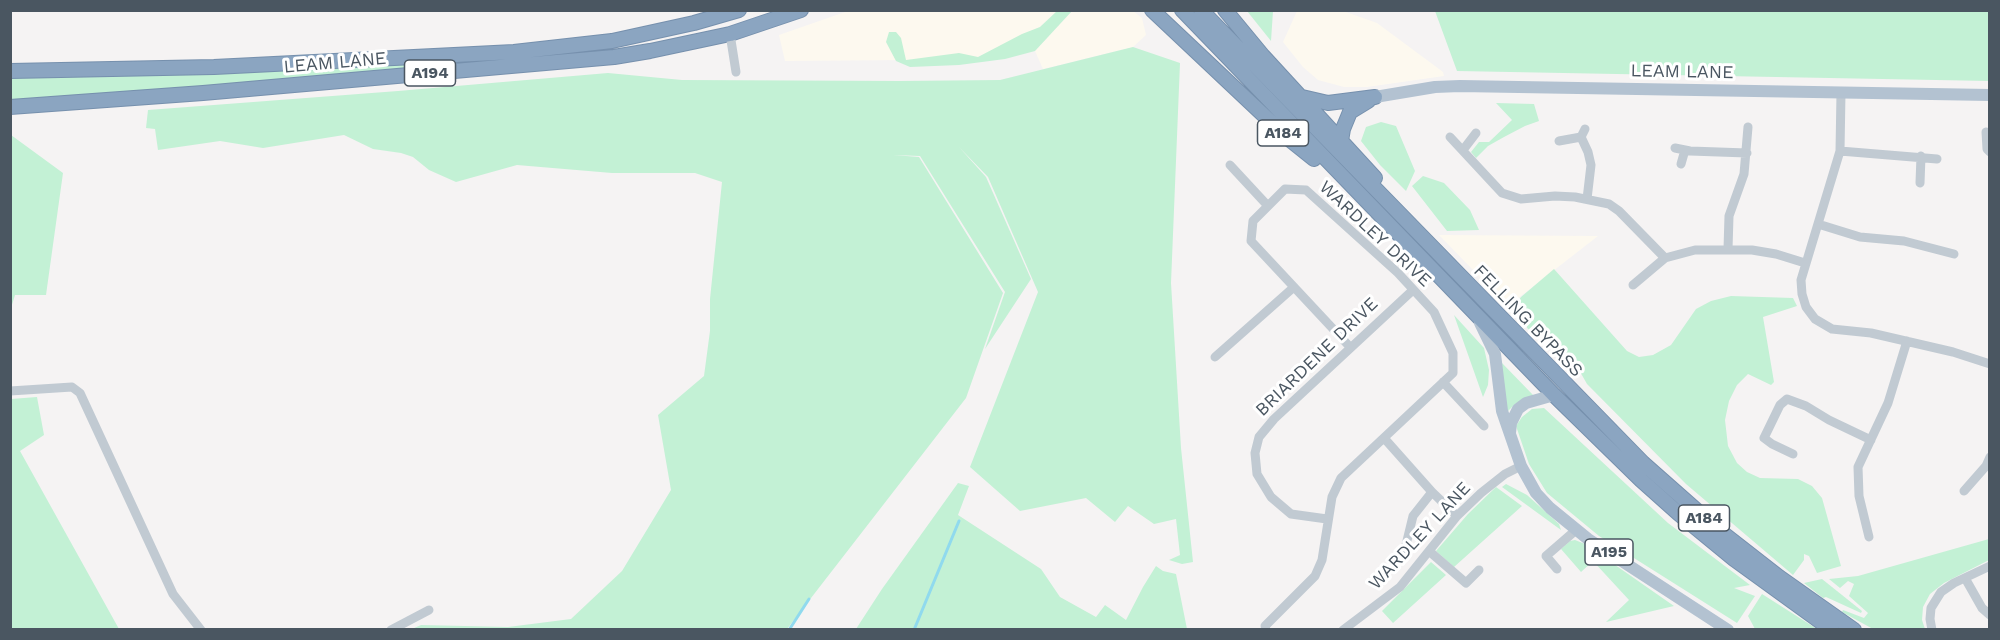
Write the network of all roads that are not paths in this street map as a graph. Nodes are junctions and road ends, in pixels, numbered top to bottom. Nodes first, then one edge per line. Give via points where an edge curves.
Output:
1 (739, 10) edge
2 (801, 10) edge
3 (1182, 10) edge
4 (1201, 10) edge
5 (1225, 10) edge
6 (1156, 14) edge
7 (730, 34) junction
8 (10, 71) edge
9 (736, 72) dead end
10 (1841, 93) junction
11 (1989, 95) edge
12 (1300, 97) junction
13 (1375, 97) junction
14 (10, 107) edge
15 (1748, 127) dead end
16 (1986, 132) dead end
17 (1476, 133) dead end
18 (1450, 137) dead end
19 (1341, 141) junction
20 (1559, 141) dead end
21 (1463, 150) junction
22 (1840, 151) junction
23 (1989, 152) edge
24 (1747, 153) junction
25 (1921, 156) junction
26 (1937, 159) dead end
27 (1681, 164) dead end
28 (1230, 165) dead end
29 (1920, 183) dead end
30 (1361, 196) junction
31 (1587, 199) junction
32 (1268, 206) junction
33 (1818, 224) junction
34 (1409, 225) junction
35 (1728, 249) junction
36 (1954, 254) dead end
37 (1665, 258) junction
38 (1805, 263) junction
39 (1633, 285) dead end
40 (1294, 287) junction
41 (1413, 290) junction
42 (1476, 314) junction
43 (1907, 341) junction
44 (1350, 347) junction
45 (1215, 357) dead end
46 (1989, 364) edge
47 (1443, 382) junction
48 (10, 391) edge
49 (1554, 395) junction
50 (1484, 426) dead end
51 (1510, 435) junction
52 (1384, 438) junction
53 (1871, 440) junction
54 (1793, 454) dead end
55 (1989, 458) edge
56 (1521, 466) junction
57 (1964, 491) dead end
58 (1432, 492) junction
59 (1457, 516) junction
60 (1327, 519) junction
61 (1576, 530) junction
62 (1869, 537) dead end
63 (1405, 549) dead end
64 (1429, 551) junction
65 (1989, 566) edge
66 (1557, 569) dead end
67 (1479, 570) dead end
68 (1965, 578) junction
69 (429, 610) dead end
70 (1989, 615) edge
71 (201, 630) edge
72 (391, 630) edge
73 (1266, 630) edge
74 (1343, 630) edge
75 (1728, 630) edge
76 (1832, 630) edge
77 (1854, 630) edge
78 (1932, 630) edge

1 - 8 highway, LEAM LANE / A194 via 612,40 514,52 214,67
2 - 7 highway, LEAM LANE / A194
3 - 30 highway, FELLING BYPASS / A184
4 - 34 highway, FELLING BYPASS / A184
5 - 12 highway, A184
6 - 30 highway, A184 via 1289,139
7 - 9 street
7 - 14 highway, LEAM LANE / A194 via 614,57
10 - 11 main road, LEAM LANE
10 - 13 main road, LEAM LANE via 1460,86
10 - 22 street
12 - 13 highway via 1328,104
12 - 19 highway, A184
13 - 19 highway via 1350,112
15 - 24 street
16 - 23 street
17 - 21 street
18 - 21 street
19 - 34 highway, A184 via 1387,191
20 - 31 street via 1583,133 1591,174
21 - 31 street via 1508,196
22 - 25 street
22 - 33 street
24 - 27 street via 1680,149
24 - 35 street via 1742,182 1729,216
25 - 26 street
25 - 29 street
28 - 32 street
30 - 42 highway, FELLING BYPASS / A184
31 - 37 street via 1614,207
32 - 40 street, WARDLEY DRIVE via 1253,220 1251,241
32 - 41 street, WARDLEY DRIVE via 1285,189 1306,190
33 - 36 street via 1860,237 1904,241
33 - 38 street
34 - 77 highway, FELLING BYPASS / A184 via 1673,491 1758,562
35 - 37 street via 1695,250
35 - 38 street via 1765,251
37 - 39 street
38 - 43 street via 1802,294 1815,319 1839,331
40 - 44 street, WARDLEY DRIVE
40 - 45 street
41 - 44 street, BRIARDENE DRIVE
41 - 47 street, WARDLEY DRIVE via 1434,312 1453,353 1453,373
42 - 49 highway, FELLING BYPASS / A184
42 - 51 main road, A195 via 1495,354 1502,411
43 - 46 street
43 - 53 street via 1888,403
44 - 60 street, BRIARDENE DRIVE via 1274,419 1259,437 1255,453 1257,474 1271,497 1291,514
47 - 50 street
47 - 52 street, WARDLEY DRIVE
48 - 71 street via 72,387 80,393 173,594
49 - 51 main road via 1518,409
49 - 76 highway, FELLING BYPASS / A184 via 1678,513
51 - 56 main road, A195
52 - 58 street
52 - 60 street, WARDLEY DRIVE via 1341,478
53 - 54 street via 1787,399 1764,438
53 - 62 street via 1858,467 1859,496
55 - 57 street
56 - 59 street, WARDLEY LANE via 1505,474
56 - 61 main road, A195 via 1543,502
58 - 59 street
58 - 63 street via 1413,516
59 - 64 street, WARDLEY LANE
60 - 73 street, WARDLEY DRIVE via 1322,560 1315,576 1265,626
61 - 66 street via 1546,556
61 - 75 main road, A195
64 - 67 street via 1466,583
64 - 74 street, WARDLEY LANE via 1400,587
65 - 68 street
68 - 70 street
68 - 78 street via 1937,597 1930,614
69 - 72 street

